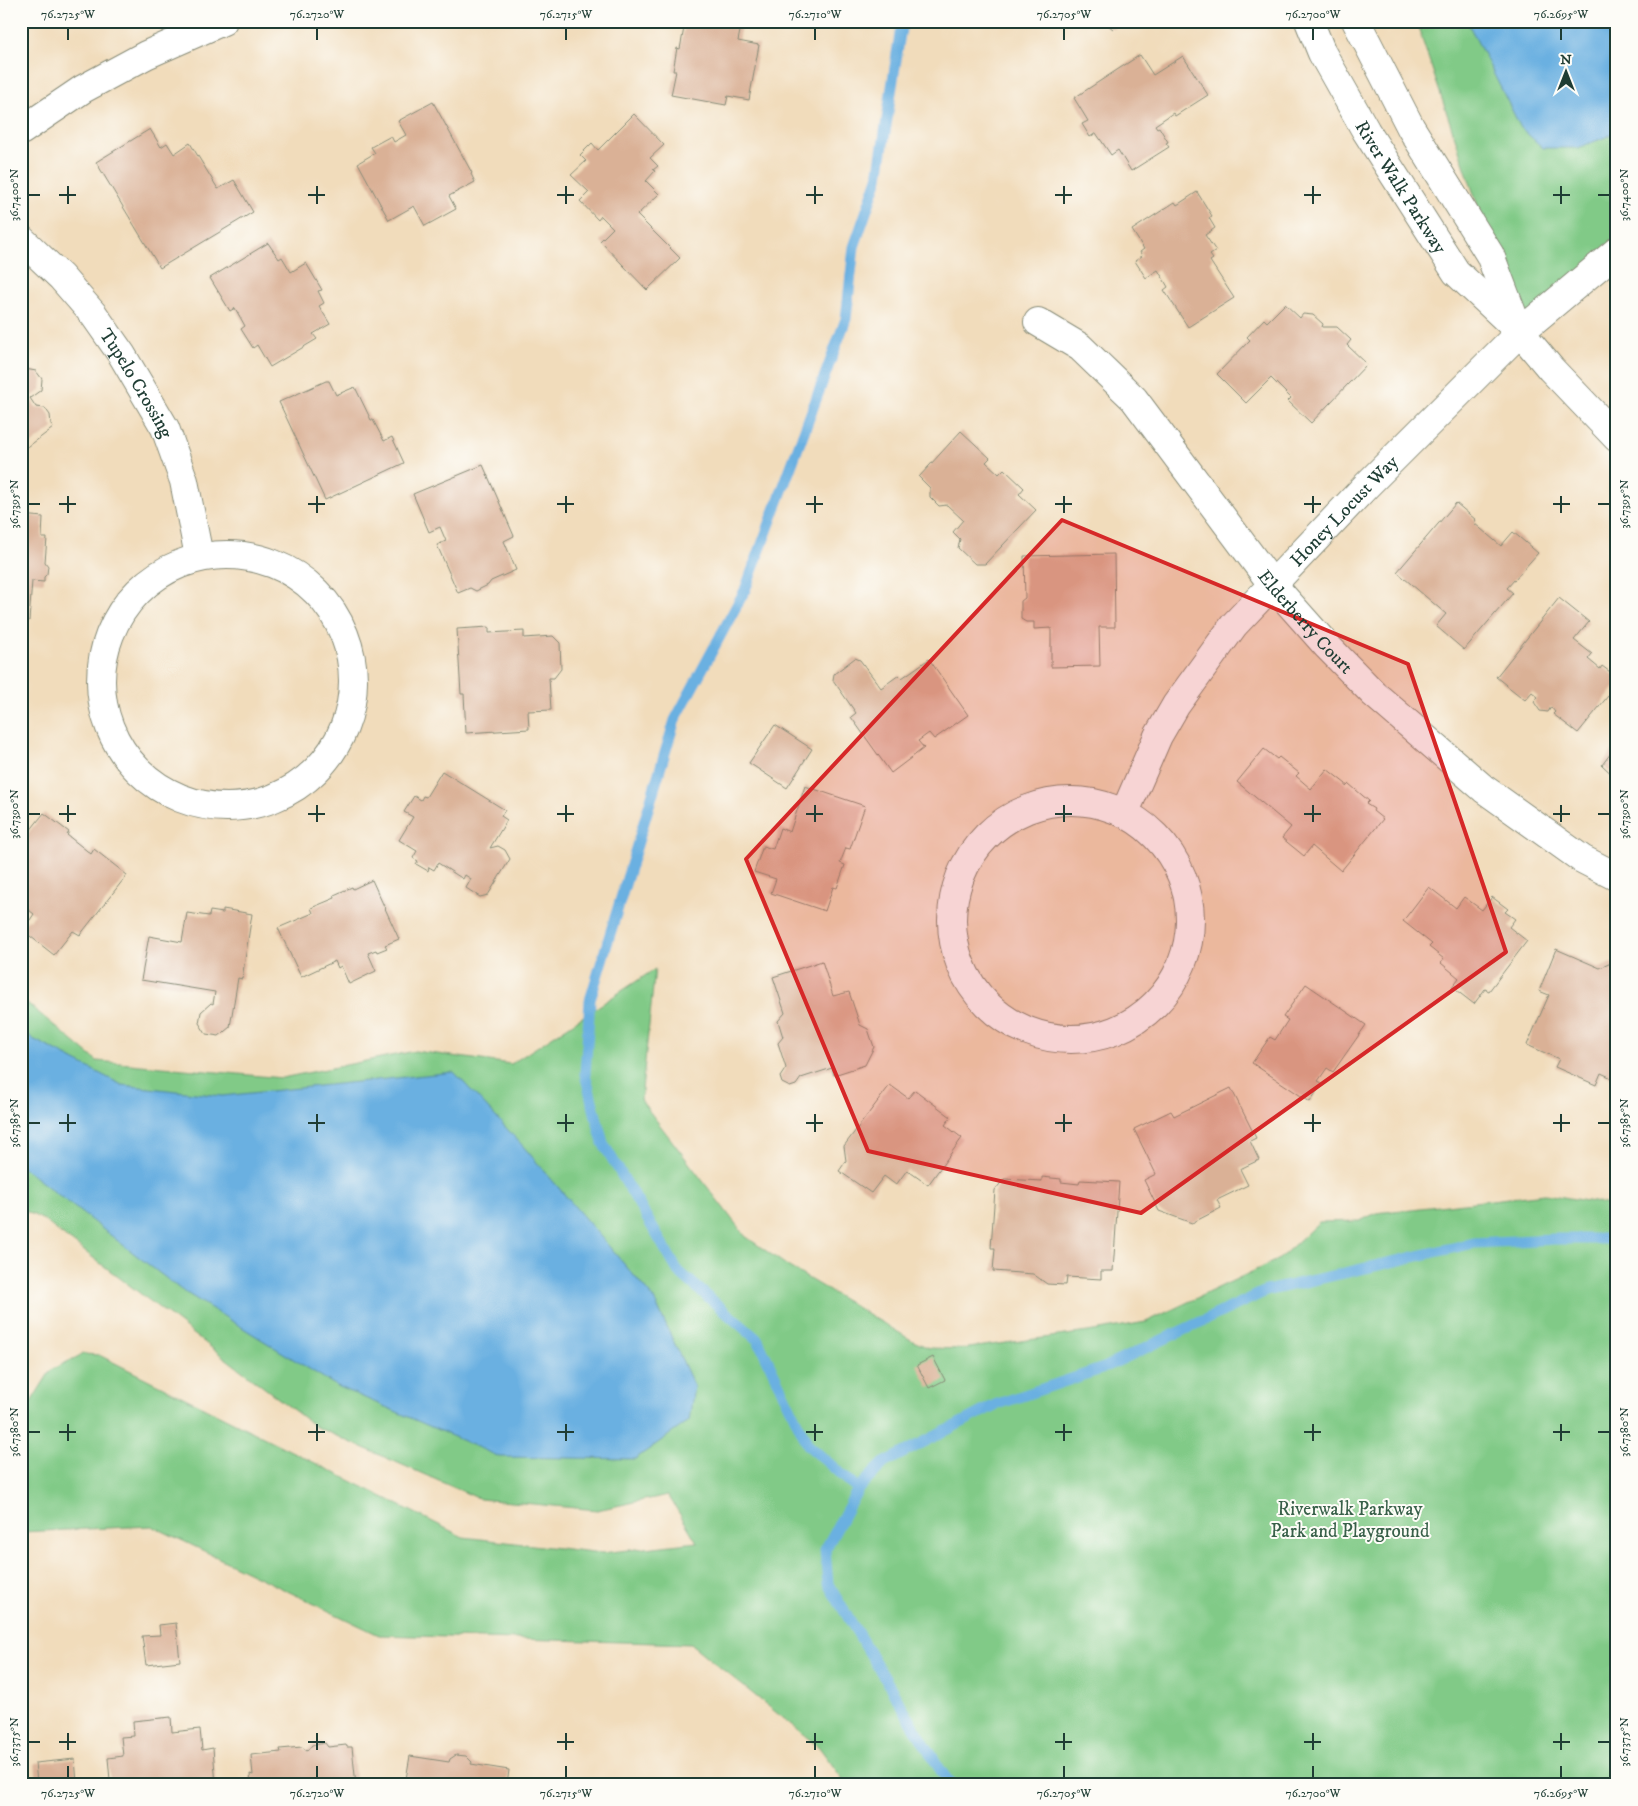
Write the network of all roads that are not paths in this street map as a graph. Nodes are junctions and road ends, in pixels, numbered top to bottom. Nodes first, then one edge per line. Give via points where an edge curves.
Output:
1 (223, 21) edge
2 (1309, 21) edge
3 (1356, 21) edge
4 (21, 131) edge
5 (21, 239) edge
6 (1617, 251) edge
7 (1038, 322) dead end
8 (1520, 332) junction
9 (1617, 438) edge
10 (199, 556) junction
11 (1272, 584) junction
12 (1125, 812) junction
13 (1617, 877) edge

1 - 4 street via 146,55 83,89
2 - 8 street, River Walk Parkway via 1322,53 1366,131 1456,272
3 - 8 street, River Walk Parkway via 1411,128 1490,255
5 - 10 street, Tupelo Crossing via 61,277 94,315 165,428 184,481
6 - 8 street, Honey Locust Way
7 - 11 street, Elderberry Court via 1080,346 1134,399
8 - 9 street, River Walk Parkway
8 - 11 street, Honey Locust Way
10 - 10 street via 144,584 108,634 100,694 120,752 166,793 226,809 285,795 332,756 354,698 348,637 314,587 306,582 260,558
11 - 12 street, Honey Locust Way via 1234,625 1176,705 1158,736
11 - 13 street, Elderberry Court via 1374,694 1484,789 1582,859
12 - 12 street via 1076,799 1027,807 985,835 971,856 958,877 950,927 964,975 995,1014 1040,1036 1090,1039 1137,1020 1173,985 1190,938 1188,888 1165,843

